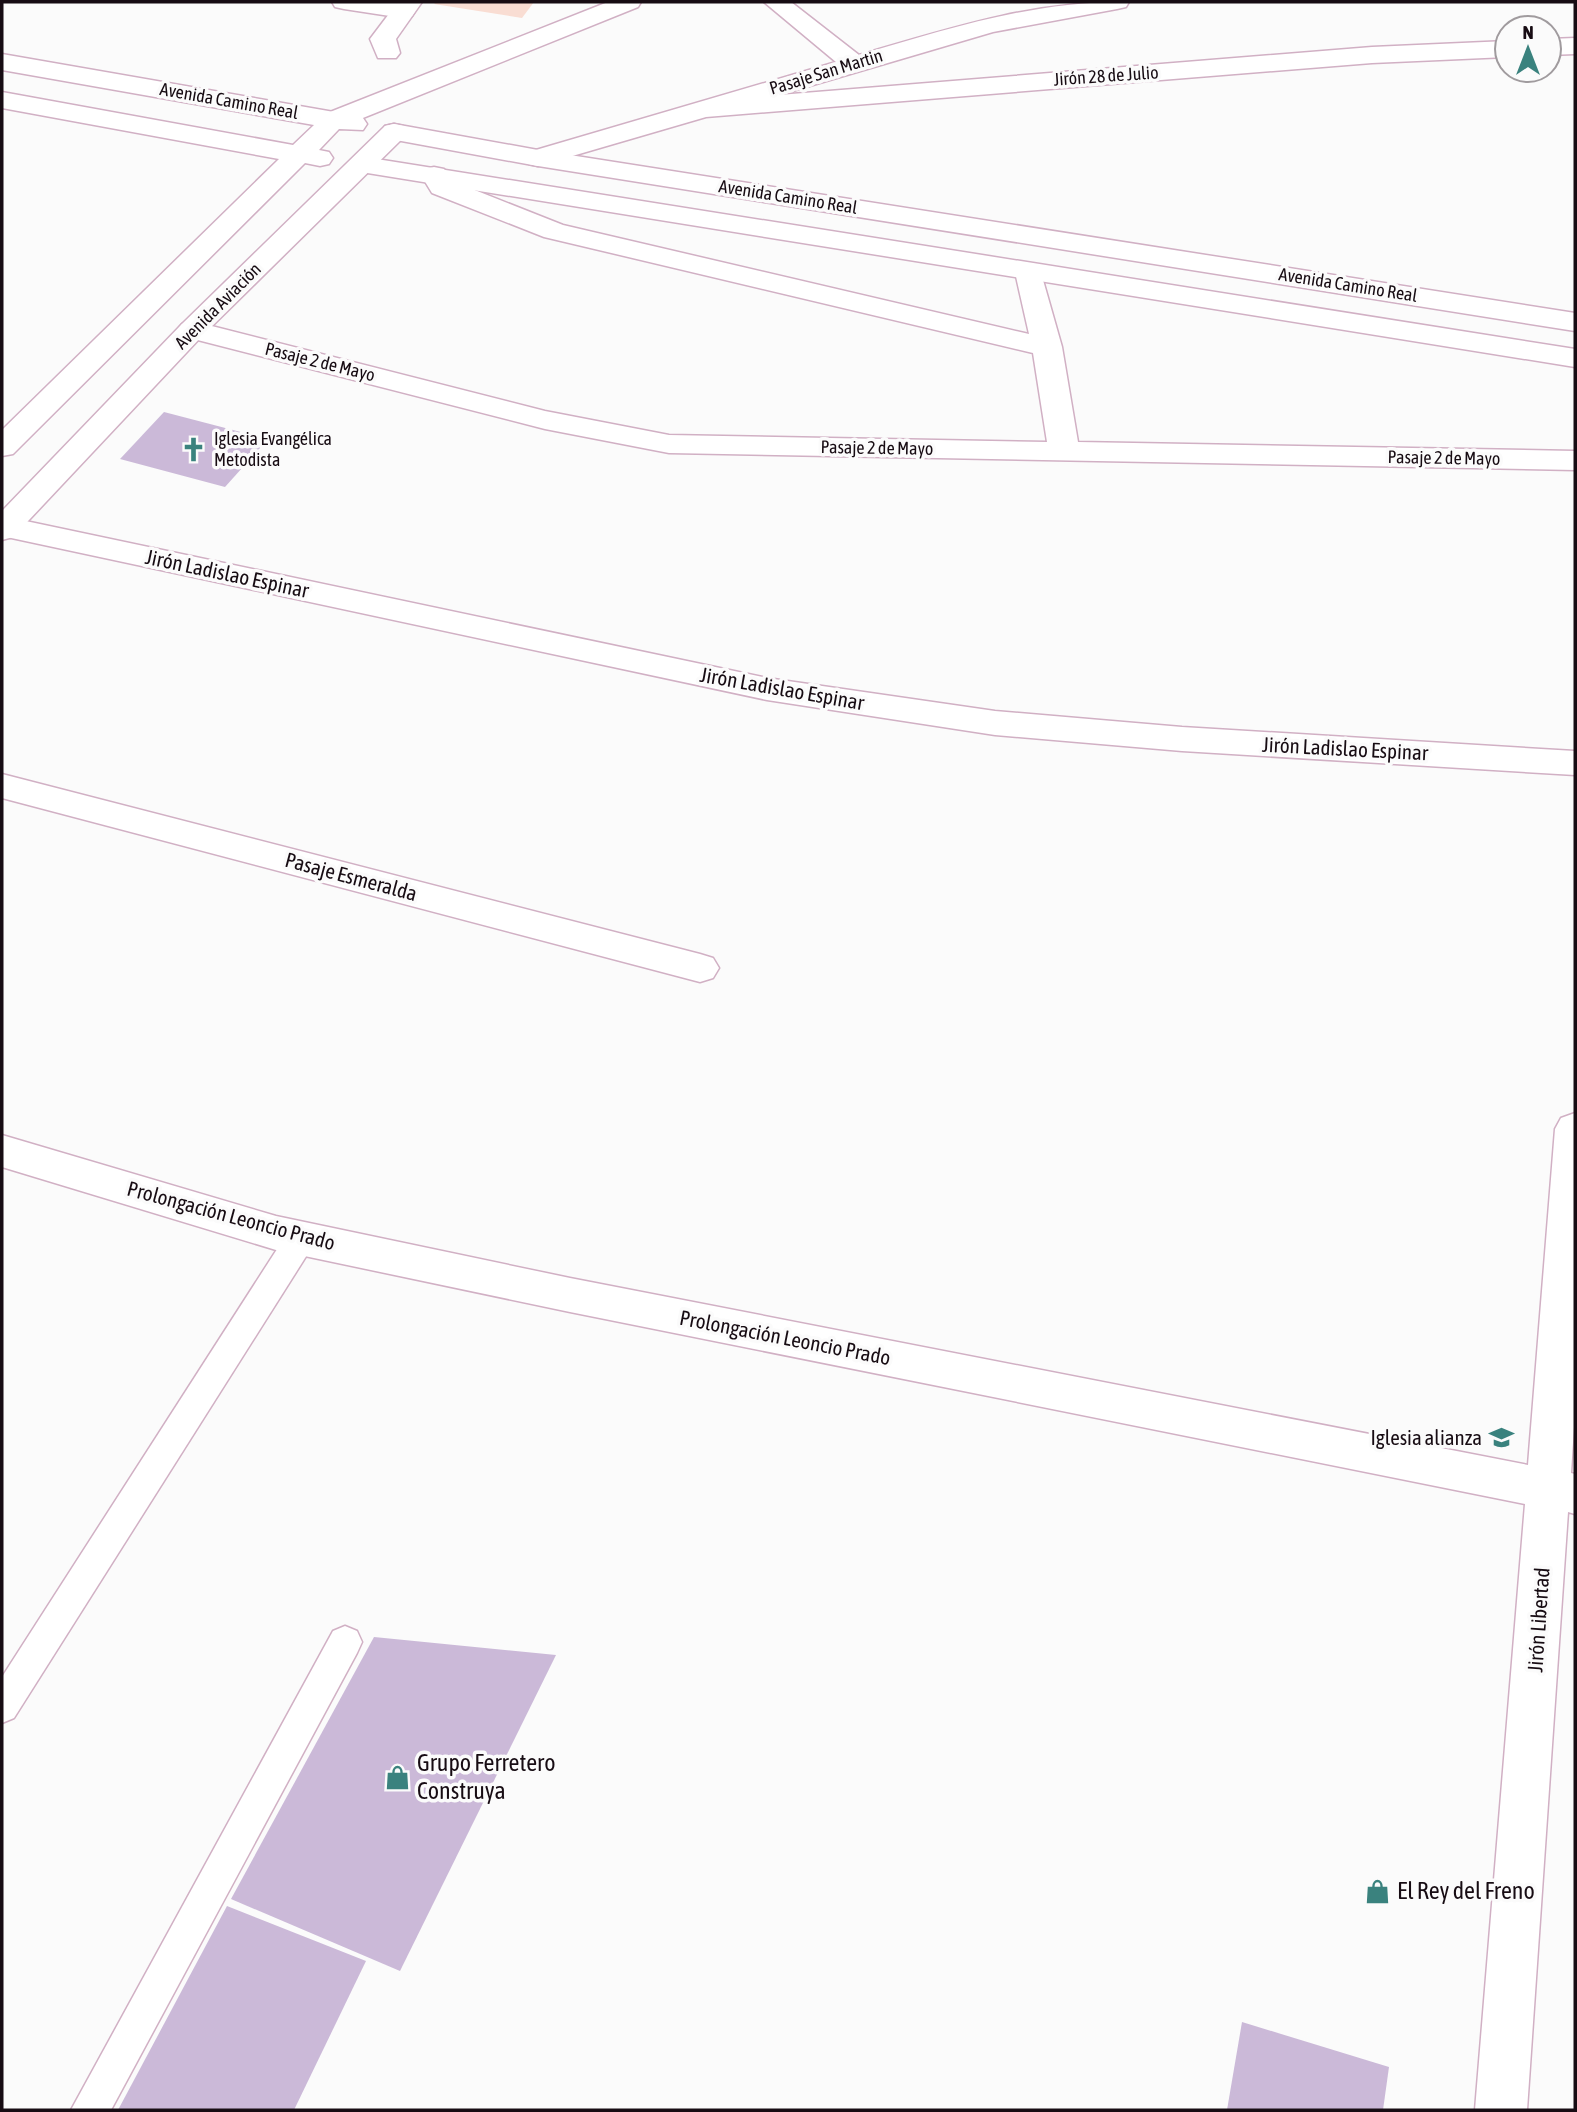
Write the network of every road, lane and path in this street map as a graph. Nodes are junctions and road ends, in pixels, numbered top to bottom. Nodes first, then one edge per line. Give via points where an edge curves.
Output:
1 (344, 2) edge
2 (629, 2) edge
3 (776, 2) edge
4 (981, 2) edge
5 (1117, 2) edge
6 (406, 6) edge
7 (1007, 22) junction
8 (1493, 50) edge
9 (387, 53) dead end
10 (2, 62) edge
11 (854, 64) junction
12 (432, 83) junction
13 (2, 100) edge
14 (705, 109) junction
15 (334, 120) junction
16 (394, 132) junction
17 (301, 155) junction
18 (538, 158) junction
19 (364, 165) junction
20 (434, 175) junction
21 (1029, 272) junction
22 (1575, 322) edge
23 (192, 330) junction
24 (1047, 347) junction
25 (1575, 358) edge
26 (2, 447) edge
27 (1063, 452) junction
28 (1575, 461) edge
29 (3, 528) edge
30 (1575, 763) edge
31 (2, 786) edge
32 (700, 968) dead end
33 (1575, 1129) edge
34 (2, 1151) edge
35 (301, 1238) junction
36 (1562, 1492) edge
37 (345, 1642) dead end
38 (2, 1707) edge
39 (90, 2110) edge
40 (1501, 2110) edge

1 - 6 main road
2 - 12 main road, Avenida Aviación
3 - 11 main road
4 - 7 main road
5 - 7 main road, Pasaje San Martin
6 - 9 main road via 383,39
7 - 11 main road, Pasaje San Martin
8 - 14 main road, Jirón 28 de Julio via 1372,55
10 - 15 main road, Avenida Camino Real
11 - 14 main road, Pasaje San Martin
12 - 15 main road, Avenida Aviación
12 - 16 main road, Avenida Aviación via 409,103
13 - 17 main road, Avenida Camino Real
14 - 18 main road, Pasaje San Martin
15 - 16 main road, Avenida Camino Real
15 - 17 main road, Avenida Aviación
16 - 18 main road, Avenida Camino Real
16 - 19 main road, Avenida Aviación
17 - 19 main road, Avenida Camino Real
17 - 26 main road, Avenida Aviación
18 - 22 main road, Avenida Camino Real
19 - 20 main road, Avenida Camino Real
19 - 23 main road, Avenida Aviación
20 - 21 main road, Avenida Camino Real
20 - 24 main road via 442,187 555,231
21 - 24 main road
21 - 25 main road, Avenida Camino Real
23 - 27 main road, Pasaje 2 de Mayo via 545,420 669,444
23 - 29 main road, Avenida Aviación
24 - 27 main road
27 - 28 main road, Pasaje 2 de Mayo
29 - 30 main road, Jirón Ladislao Espinar via 767,689 955,717 1182,739
31 - 32 main road, Pasaje Esmeralda
33 - 36 main road, Jirón Libertad
34 - 35 main road, Prolongación Leoncio Prado
35 - 36 main road, Prolongación Leoncio Prado via 570,1296
35 - 38 lane
36 - 40 main road, Jirón Libertad
37 - 39 lane

